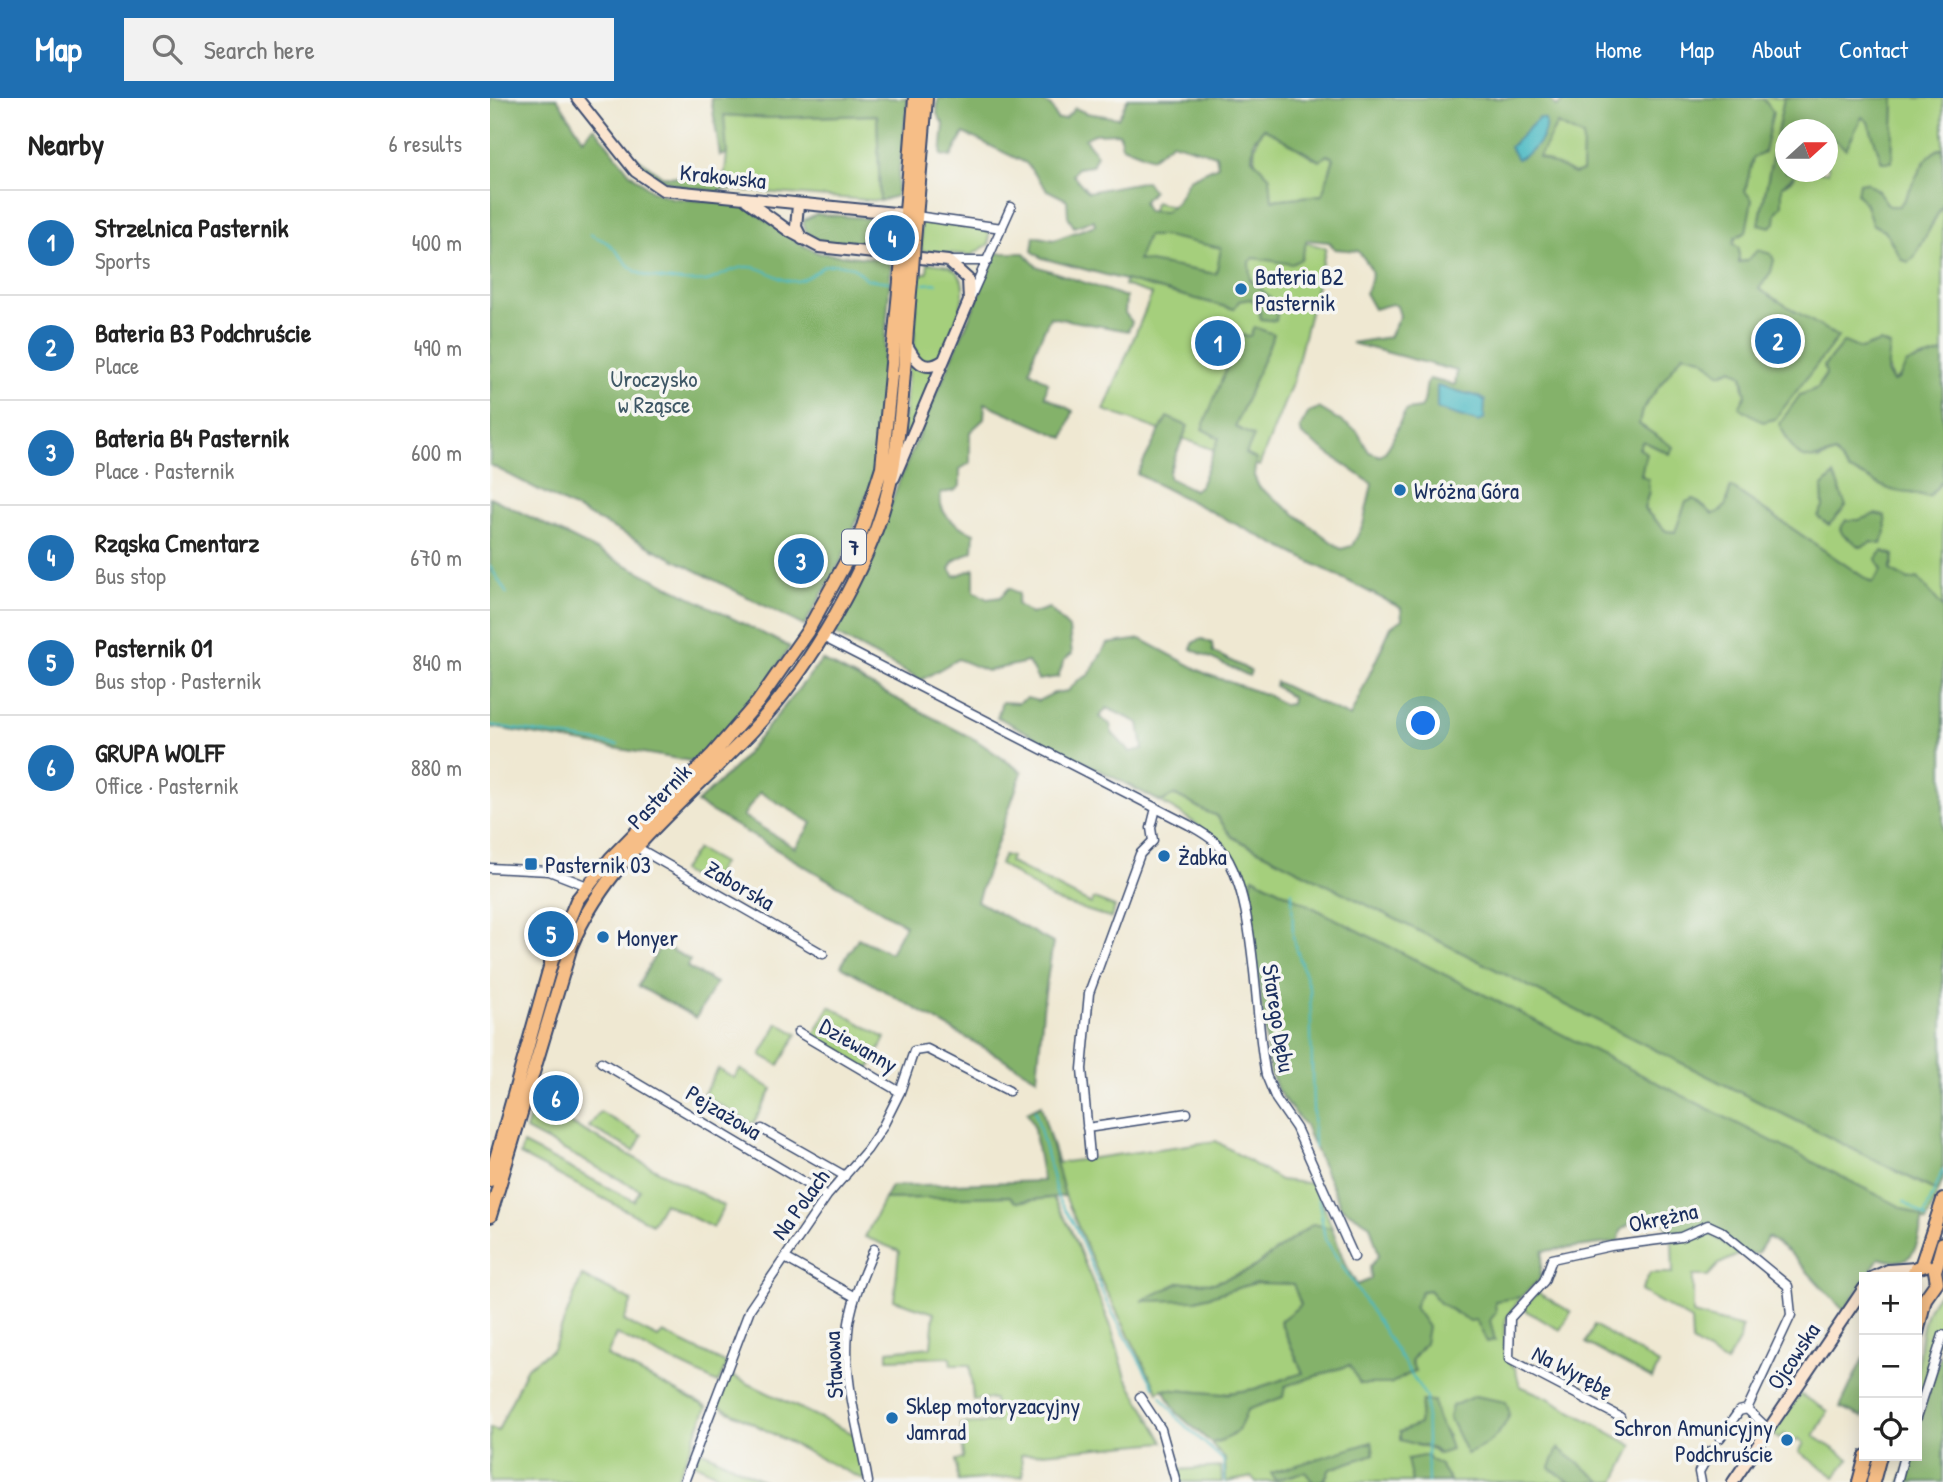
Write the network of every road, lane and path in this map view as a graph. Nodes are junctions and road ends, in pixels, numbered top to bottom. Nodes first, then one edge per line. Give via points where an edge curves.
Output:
1 (577, 98) edge
2 (915, 98) edge
3 (926, 98) edge
4 (746, 200) junction
5 (793, 204) junction
6 (1011, 207) dead end
7 (910, 215) junction
8 (1002, 228) junction
9 (789, 232) junction
10 (802, 239) junction
11 (948, 261) junction
12 (988, 261) junction
13 (905, 282) junction
14 (969, 301) junction
15 (905, 340) junction
16 (946, 358) junction
17 (889, 487) junction
18 (821, 636) junction
19 (796, 649) junction
20 (807, 658) junction
21 (1156, 808) junction
22 (638, 848) junction
23 (490, 868) edge
24 (592, 889) junction
25 (823, 954) dead end
26 (798, 1032) dead end
27 (601, 1062) dead end
28 (1009, 1091) dead end
29 (900, 1092) junction
30 (1187, 1113) dead end
31 (1087, 1128) junction
32 (762, 1129) dead end
33 (1090, 1156) dead end
34 (845, 1176) junction
35 (490, 1180) edge
36 (827, 1196) junction
37 (1943, 1200) edge
38 (490, 1216) edge
39 (1943, 1243) edge
40 (874, 1250) dead end
41 (1354, 1256) dead end
42 (785, 1258) junction
43 (1916, 1270) edge
44 (1884, 1272) edge
45 (1932, 1283) edge
46 (1859, 1296) edge
47 (855, 1297) junction
48 (1922, 1316) edge
49 (1943, 1335) edge
50 (1509, 1359) joint
51 (1140, 1397) dead end
52 (1922, 1401) edge
53 (1747, 1409) junction
54 (1620, 1417) dead end
55 (1769, 1430) junction
56 (1720, 1438) dead end
57 (1711, 1451) dead end
58 (1865, 1461) edge
59 (1879, 1461) edge
60 (1903, 1461) edge
61 (684, 1482) edge
62 (867, 1482) edge
63 (1176, 1482) edge
64 (1701, 1482) edge
65 (1733, 1482) edge
66 (1859, 1482) edge
67 (1873, 1482) edge
68 (1897, 1482) edge

1 - 4 street, Krakowska via 635,171 653,186
2 - 7 main road, 7
3 - 7 main road, 7
4 - 5 street, Krakowska
4 - 9 street
5 - 7 street, Krakowska
5 - 9 street
5 - 10 street
6 - 8 street
7 - 8 street
7 - 13 main road, 7, bridge
8 - 12 street
9 - 10 street
10 - 11 street via 835,251
11 - 12 street
11 - 14 street via 968,279
12 - 14 street
13 - 15 main road, 7
13 - 19 main road, Pasternik / 7 via 879,479 859,536
14 - 16 street
15 - 16 street via 923,366 934,366
15 - 17 main road, Pasternik / 7
16 - 17 street
17 - 18 main road, Pasternik / 7 via 873,539
18 - 20 main road, Pasternik / 7
18 - 21 street, Starego Dębu
19 - 20 main road via 806,647
19 - 24 main road, Pasternik / 7 via 738,727
20 - 22 main road, Pasternik / 7 via 767,713
21 - 31 street via 1153,841 1140,854 1089,993 1082,1069
21 - 41 street, Starego Dębu via 1216,843 1236,874 1246,903 1266,1075 1296,1128
22 - 24 main road, Pasternik / 7
22 - 25 street, Zaborska
23 - 24 street via 549,871
24 - 35 main road, Pasternik / 7 via 571,911 556,946
24 - 38 main road, Pasternik / 7
26 - 29 street, Dziewanny
27 - 36 street, Pejzażowa
28 - 29 street, Na Polach via 922,1049 914,1051
29 - 34 street, Na Polach via 882,1128
30 - 31 street
31 - 33 street
32 - 34 street
34 - 36 street, Na Polach
36 - 42 street, Na Polach
37 - 43 main road
39 - 45 main road
40 - 47 street, Stawowa
42 - 47 street
42 - 61 street, Na Polach via 750,1309
43 - 44 street
43 - 45 main road via 1929,1266
45 - 48 main road
46 - 55 street, Ojcowska
47 - 62 street, Stawowa via 847,1350
49 - 52 street
50 - 53 street, Okrężna via 1510,1318 1544,1281 1552,1259 1681,1237 1708,1225 1788,1286 1791,1300 1791,1315
50 - 54 street, Na Wyrębę
51 - 63 street via 1161,1429
53 - 55 street
53 - 56 street, Okrężna via 1738,1411
55 - 65 street, Ojcowska
57 - 64 street via 1699,1472
58 - 66 main road
59 - 67 main road
60 - 68 street

